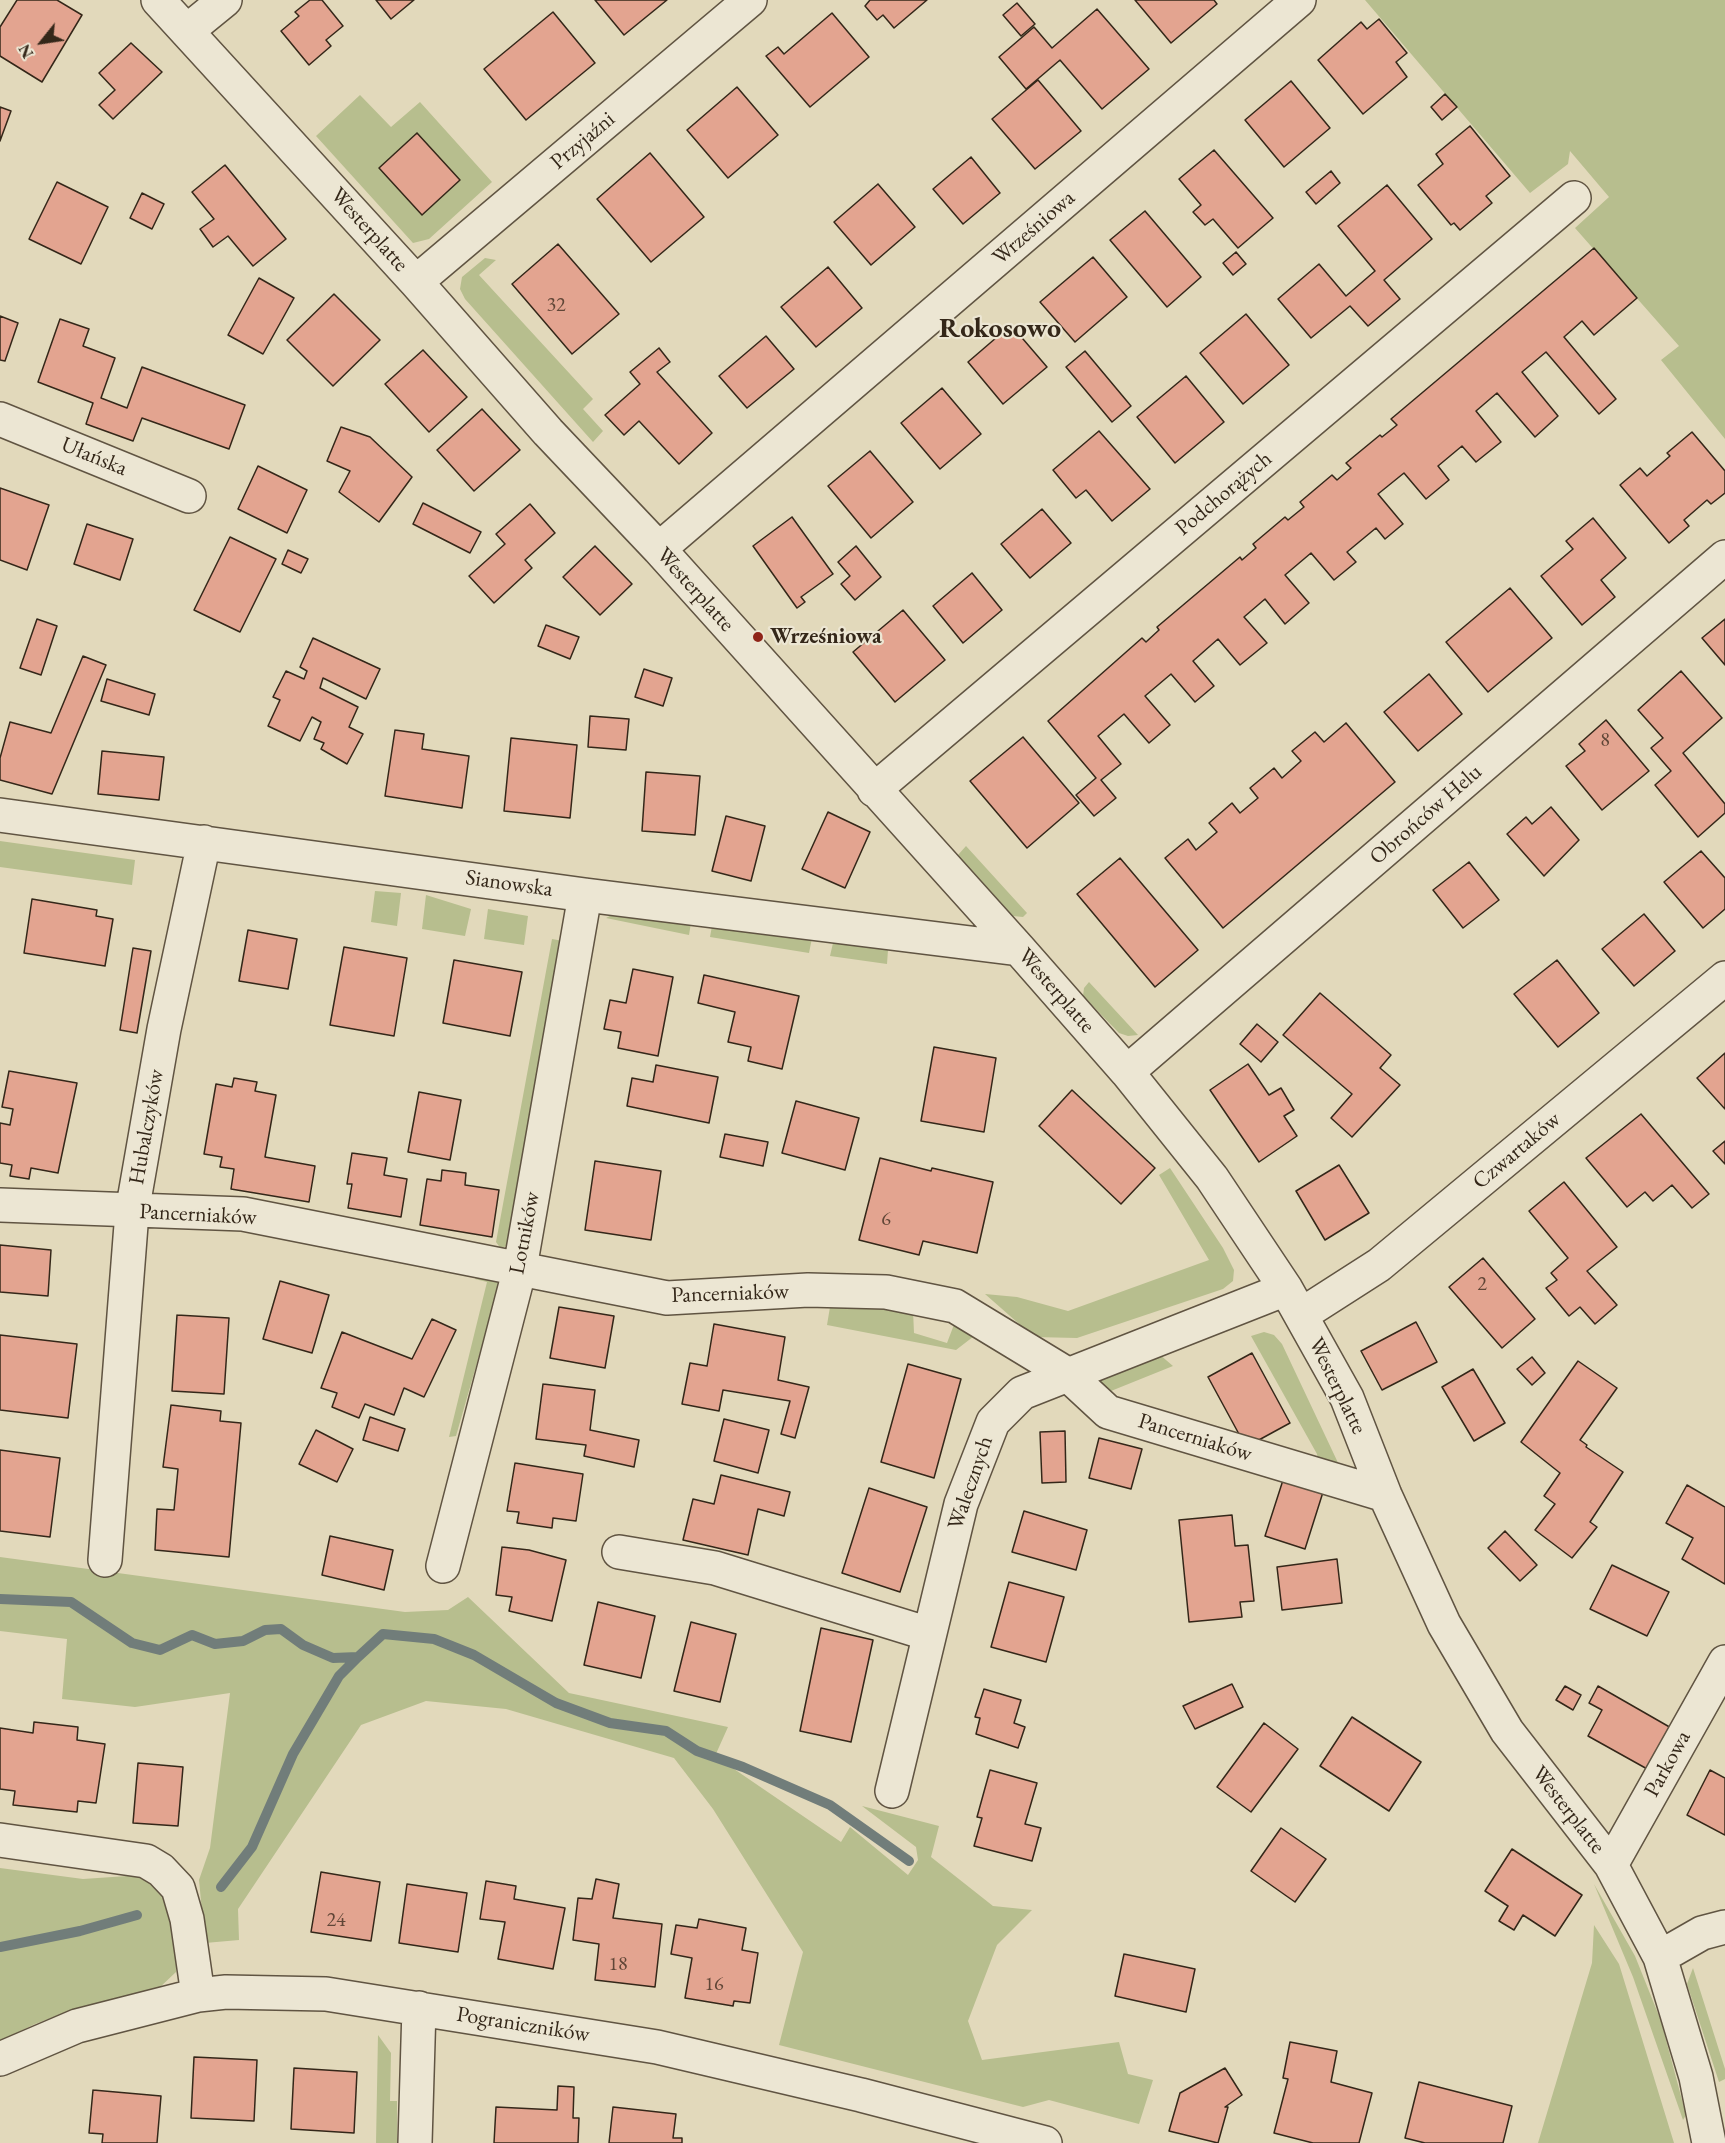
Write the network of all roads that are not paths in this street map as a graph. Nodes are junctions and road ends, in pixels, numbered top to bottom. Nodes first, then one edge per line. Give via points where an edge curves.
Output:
1 (158, 0) edge
2 (225, 0) edge
3 (750, 0) edge
4 (1299, 0) edge
5 (187, 31) junction
6 (1574, 198) dead end
7 (416, 282) junction
8 (0, 419) edge
9 (189, 496) dead end
10 (659, 549) junction
11 (1725, 557) edge
12 (874, 790) junction
13 (0, 815) edge
14 (204, 842) junction
15 (585, 895) junction
16 (1019, 949) junction
17 (1725, 978) edge
18 (1127, 1072) junction
19 (0, 1205) edge
20 (132, 1212) junction
21 (520, 1268) junction
22 (1294, 1302) junction
23 (1067, 1374) junction
24 (1385, 1495) junction
25 (619, 1552) dead end
26 (105, 1560) dead end
27 (443, 1566) dead end
28 (929, 1634) junction
29 (1725, 1662) edge
30 (892, 1791) dead end
31 (0, 1840) edge
32 (1611, 1866) junction
33 (1725, 1927) edge
34 (1660, 1957) junction
35 (198, 1995) junction
36 (419, 2008) junction
37 (0, 2059) edge
38 (415, 2143) edge
39 (1045, 2143) edge
40 (1709, 2143) edge

1 - 5 street, Westerplatte
2 - 5 street
3 - 7 street, Przyjaźni
4 - 10 street, Wrześniowa
5 - 7 street, Westerplatte
6 - 12 street, Podchorążych
7 - 10 street, Westerplatte via 548,432
8 - 9 street, Ułańska
10 - 12 street, Westerplatte
11 - 18 street, Obrońców Helu
12 - 16 street, Westerplatte
13 - 14 street, Sianowska
14 - 15 street, Sianowska
14 - 20 street, Hubalczyków via 164,1029
15 - 16 street, Sianowska
15 - 21 street, Lotników
16 - 18 street, Westerplatte
17 - 22 street, Czwartaków via 1379,1265
18 - 22 street, Westerplatte via 1212,1178
19 - 20 street, Pancerniaków
20 - 21 street, Pancerniaków via 243,1214
20 - 26 street, Hubalczyków
21 - 23 street, Pancerniaków via 667,1298 808,1290 886,1292 956,1306
21 - 27 street, Lotników
22 - 23 street, Walecznych
22 - 24 street, Westerplatte via 1347,1398
23 - 24 street, Pancerniaków via 1108,1412
23 - 28 street, Walecznych via 1022,1393 993,1422 961,1504
24 - 32 street, Westerplatte via 1444,1624 1507,1731
25 - 28 street via 715,1568
28 - 30 street, Walecznych
29 - 32 street, Parkowa
31 - 35 street via 146,1861 161,1870 178,1888 184,1908
32 - 34 street, Westerplatte
33 - 34 street via 1702,1934
34 - 40 street, Westerplatte via 1696,2077
35 - 36 street, Pograniczników via 326,1994
35 - 37 street, Pograniczników via 77,2026
36 - 38 street
36 - 39 street, Pograniczników via 657,2047

